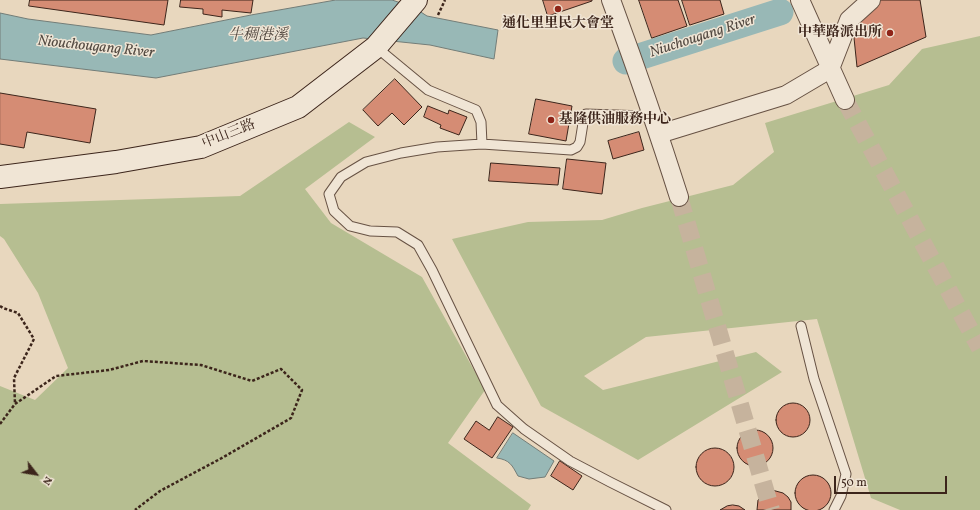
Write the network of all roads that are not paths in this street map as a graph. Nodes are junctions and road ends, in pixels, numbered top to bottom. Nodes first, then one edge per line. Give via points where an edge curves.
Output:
1 (611, 0) edge
2 (800, 0) edge
3 (871, 0) edge
4 (416, 1) edge
5 (378, 45) junction
6 (830, 69) junction
7 (845, 100) tunnel mouth
8 (651, 115) junction
9 (659, 134) junction
10 (482, 144) junction
11 (0, 177) edge
12 (678, 196) tunnel mouth
13 (801, 326) dead end
14 (666, 510) edge
15 (834, 510) edge

1 - 8 street
2 - 6 street
3 - 6 street via 850,20
4 - 5 street, 中山三路
5 - 10 lane via 428,90 476,110 481,122
5 - 11 street, 中山三路 via 298,107 201,147 116,162
6 - 7 street
6 - 9 street via 786,95
8 - 9 street
8 - 10 lane via 586,114 580,142 571,150
9 - 12 street
10 - 14 lane via 430,148 366,162 341,177 329,194 334,211 350,226 370,231 397,232 418,245 496,405 524,429 570,461
13 - 15 lane via 814,380 846,474 841,496

